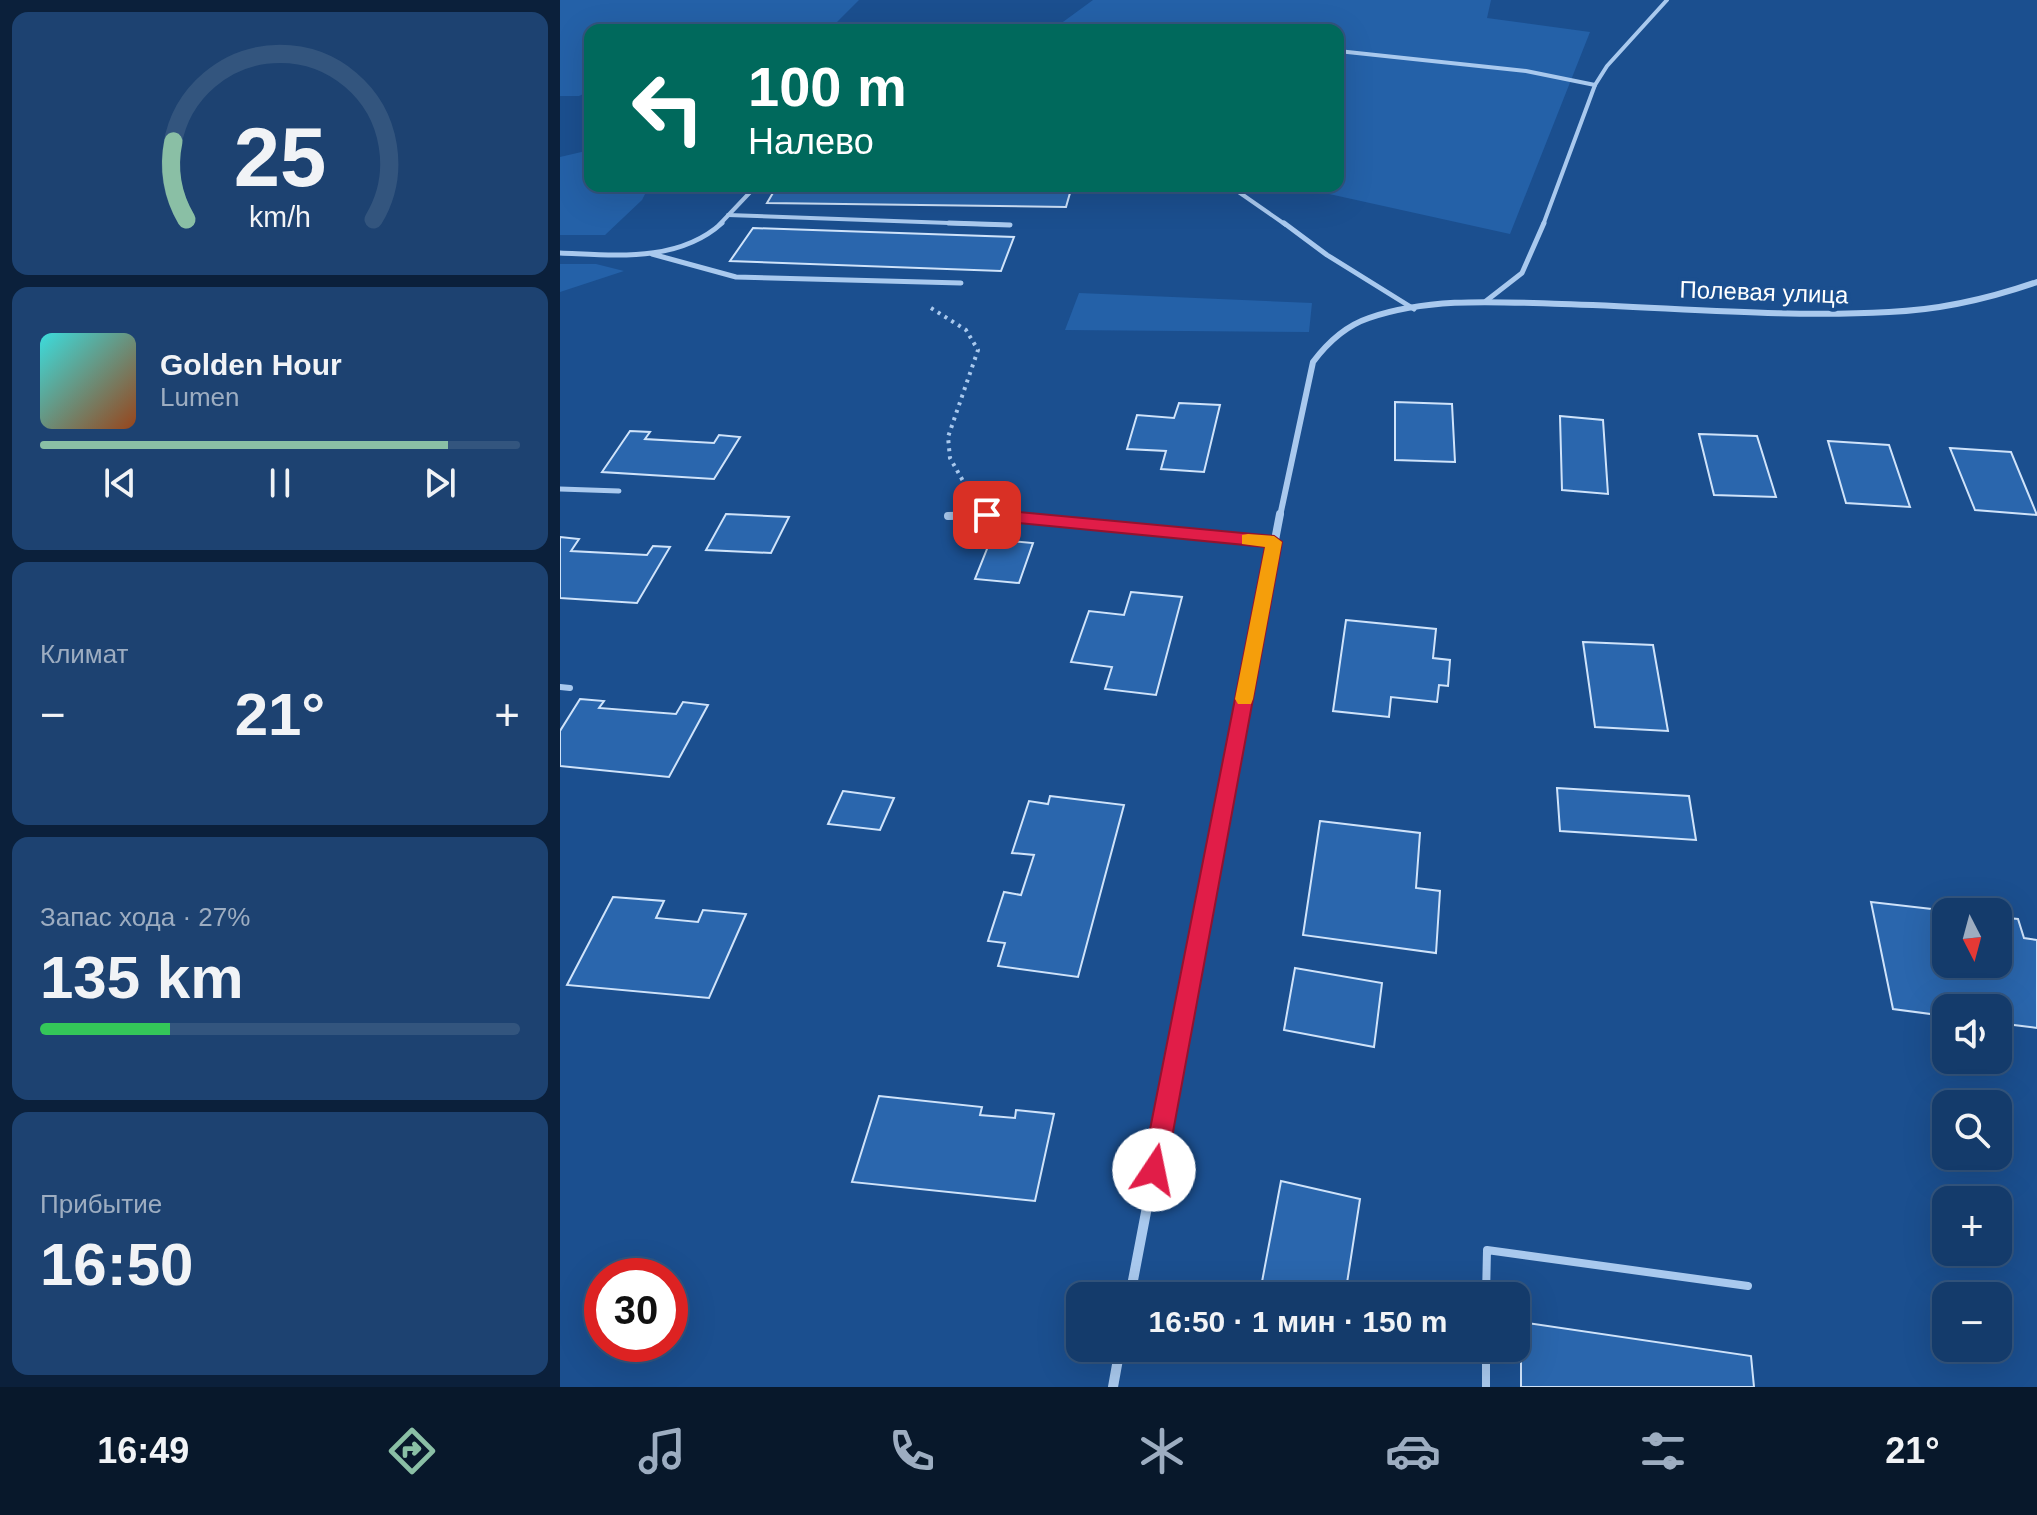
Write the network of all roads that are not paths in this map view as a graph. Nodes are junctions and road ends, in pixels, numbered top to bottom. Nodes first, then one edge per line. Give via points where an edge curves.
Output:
1 (1667, 0) edge
2 (1344, 52) edge
3 (1595, 85) junction
4 (750, 192) edge
5 (1240, 192) edge
6 (728, 215) junction
7 (1010, 225) dead end
8 (560, 253) edge
9 (652, 254) junction
10 (2037, 282) edge
11 (961, 283) dead end
12 (1485, 302) junction
13 (1414, 309) junction
14 (560, 489) edge
15 (619, 491) dead end
16 (948, 516) dead end
17 (1274, 542) junction
18 (560, 687) edge
19 (570, 688) dead end
20 (1133, 1282) edge
21 (1486, 1282) edge
22 (1748, 1286) dead end
23 (1117, 1362) edge
24 (1486, 1362) edge
25 (1113, 1387) edge
26 (1486, 1387) edge

1 - 3 lane
2 - 3 lane via 1526,71
3 - 12 lane via 1522,273
4 - 6 lane
5 - 13 lane
6 - 7 lane
6 - 9 lane via 684,248
8 - 9 lane
9 - 11 lane via 736,277
10 - 12 street, Полевая улица via 1986,300 1920,312
12 - 13 street, Полевая улица
13 - 17 street, Полевая улица via 1384,313 1323,344 1313,362
14 - 15 lane
16 - 17 street via 987,515
17 - 20 street, Полевая улица
18 - 19 lane
21 - 22 lane via 1487,1250
23 - 25 street
24 - 26 lane

